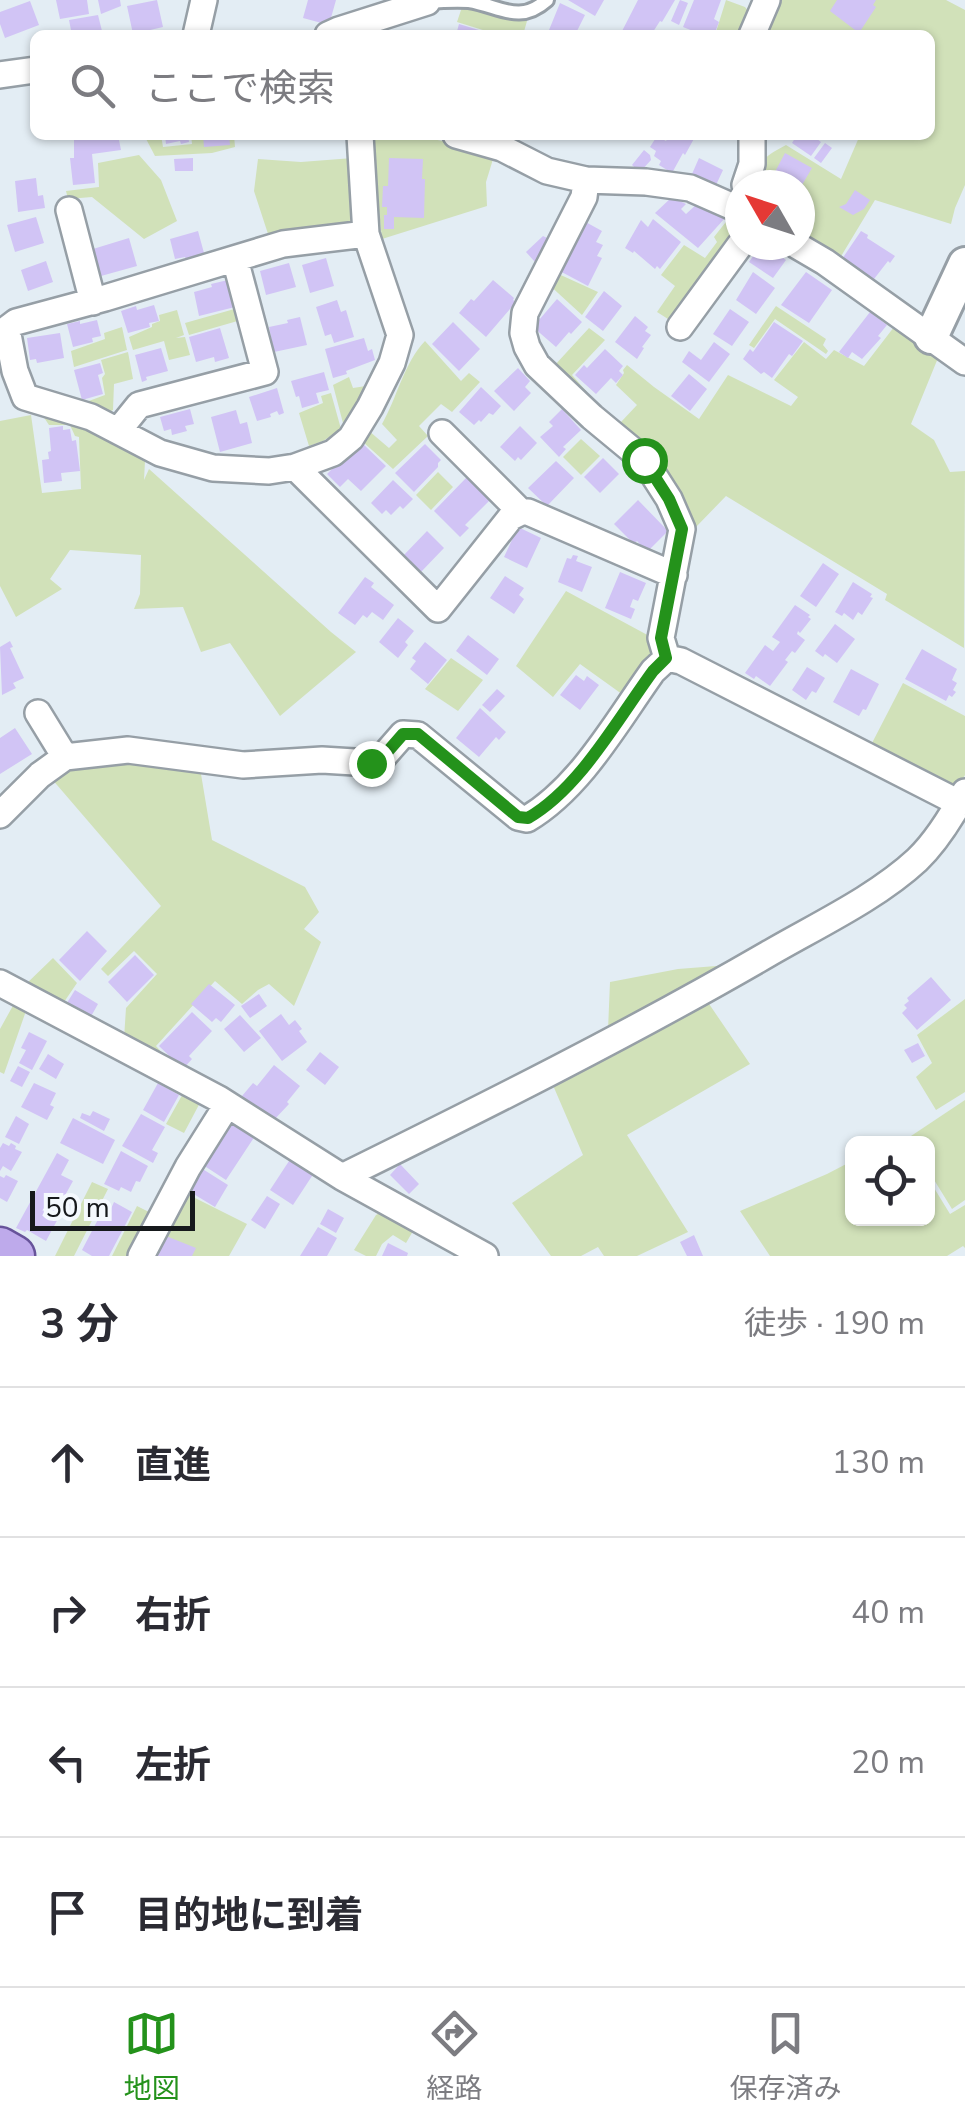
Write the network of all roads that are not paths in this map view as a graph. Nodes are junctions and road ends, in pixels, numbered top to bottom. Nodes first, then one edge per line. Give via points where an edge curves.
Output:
1 (204, 0) edge
2 (547, 0) edge
3 (767, 0) edge
4 (427, 2) edge
5 (197, 30) edge
6 (339, 30) edge
7 (754, 30) edge
8 (30, 71) edge
9 (0, 75) edge
10 (360, 140) edge
11 (474, 140) edge
12 (752, 140) edge
13 (750, 170) edge
14 (586, 180) junction
15 (725, 196) edge
16 (70, 210) dead end
17 (366, 234) junction
18 (815, 256) edge
19 (235, 258) junction
20 (729, 260) edge
21 (965, 264) edge
22 (93, 302) junction
23 (680, 327) dead end
24 (931, 337) junction
25 (965, 362) edge
26 (118, 431) junction
27 (442, 433) dead end
28 (294, 466) junction
29 (520, 512) junction
30 (674, 575) junction
31 (666, 658) junction
32 (38, 713) dead end
33 (65, 757) junction
34 (962, 797) edge
35 (0, 815) edge
36 (0, 984) edge
37 (227, 1104) junction
38 (342, 1178) junction
39 (0, 1248) edge
40 (14, 1256) edge
41 (141, 1256) edge
42 (485, 1256) edge

1 - 5 street
2 - 4 lane via 527,14 466,0
3 - 7 street
4 - 6 street
8 - 9 street
10 - 17 street
11 - 14 street
12 - 13 street
14 - 15 street
14 - 30 street via 584,197 525,314 523,333 538,365 644,460 669,499 682,529
16 - 22 street
17 - 19 street via 283,244
17 - 28 street via 400,336 392,362 351,438 333,453
18 - 24 street
19 - 22 street
19 - 26 street via 265,372 139,405
20 - 23 street
21 - 24 street
22 - 26 street via 7,329 15,371 25,397
24 - 25 street
26 - 28 street via 160,453 213,468
27 - 29 street
28 - 29 street via 438,609
29 - 30 street
30 - 31 street via 661,638
31 - 33 street via 570,785 528,818 518,817 418,734 403,734 371,763 243,765 128,750
31 - 34 street
32 - 33 street
33 - 35 street
34 - 38 street via 916,861 874,892 521,1089
36 - 37 street
37 - 38 street
37 - 41 street
38 - 42 street
39 - 40 main road

